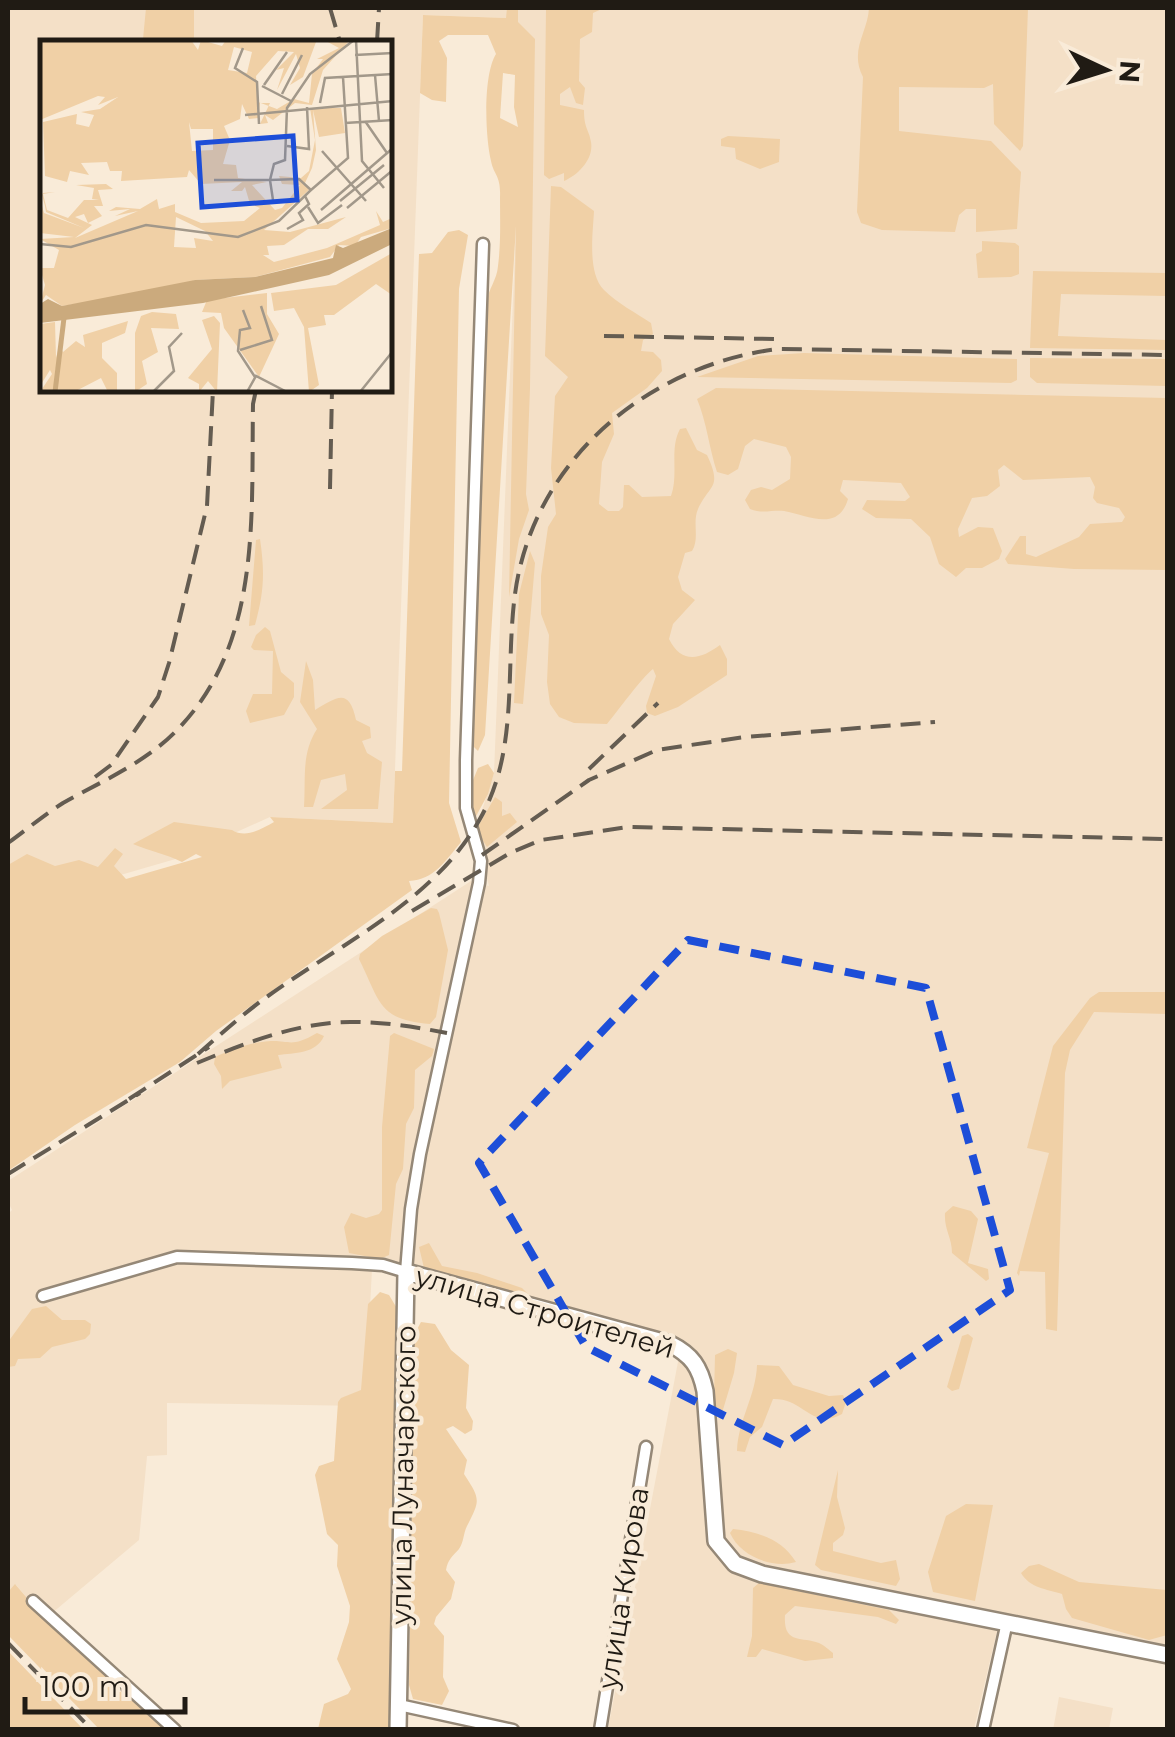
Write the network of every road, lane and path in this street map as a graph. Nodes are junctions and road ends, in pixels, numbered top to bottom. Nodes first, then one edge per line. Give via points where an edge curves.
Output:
1 (483, 244) dead end
2 (406, 1272) junction
3 (43, 1296) dead end
4 (646, 1448) dead end
5 (33, 1601) dead end
6 (1007, 1622) junction
7 (1168, 1655) edge
8 (399, 1705) junction
9 (174, 1730) edge
10 (398, 1730) edge
11 (513, 1730) edge
12 (600, 1730) edge
13 (983, 1730) edge

1 - 2 street, улица Луначарского via 466,792 481,869 420,1154
2 - 3 street, улица Строителей via 382,1265 177,1257
2 - 6 main road, улица Строителей via 690,1355 705,1390 716,1540 736,1564
2 - 8 main road, улица Луначарского
4 - 12 street, улица Кирова
5 - 9 street
6 - 7 main road, улица Строителей
6 - 13 street
8 - 10 main road, улица Луначарского
8 - 11 street

